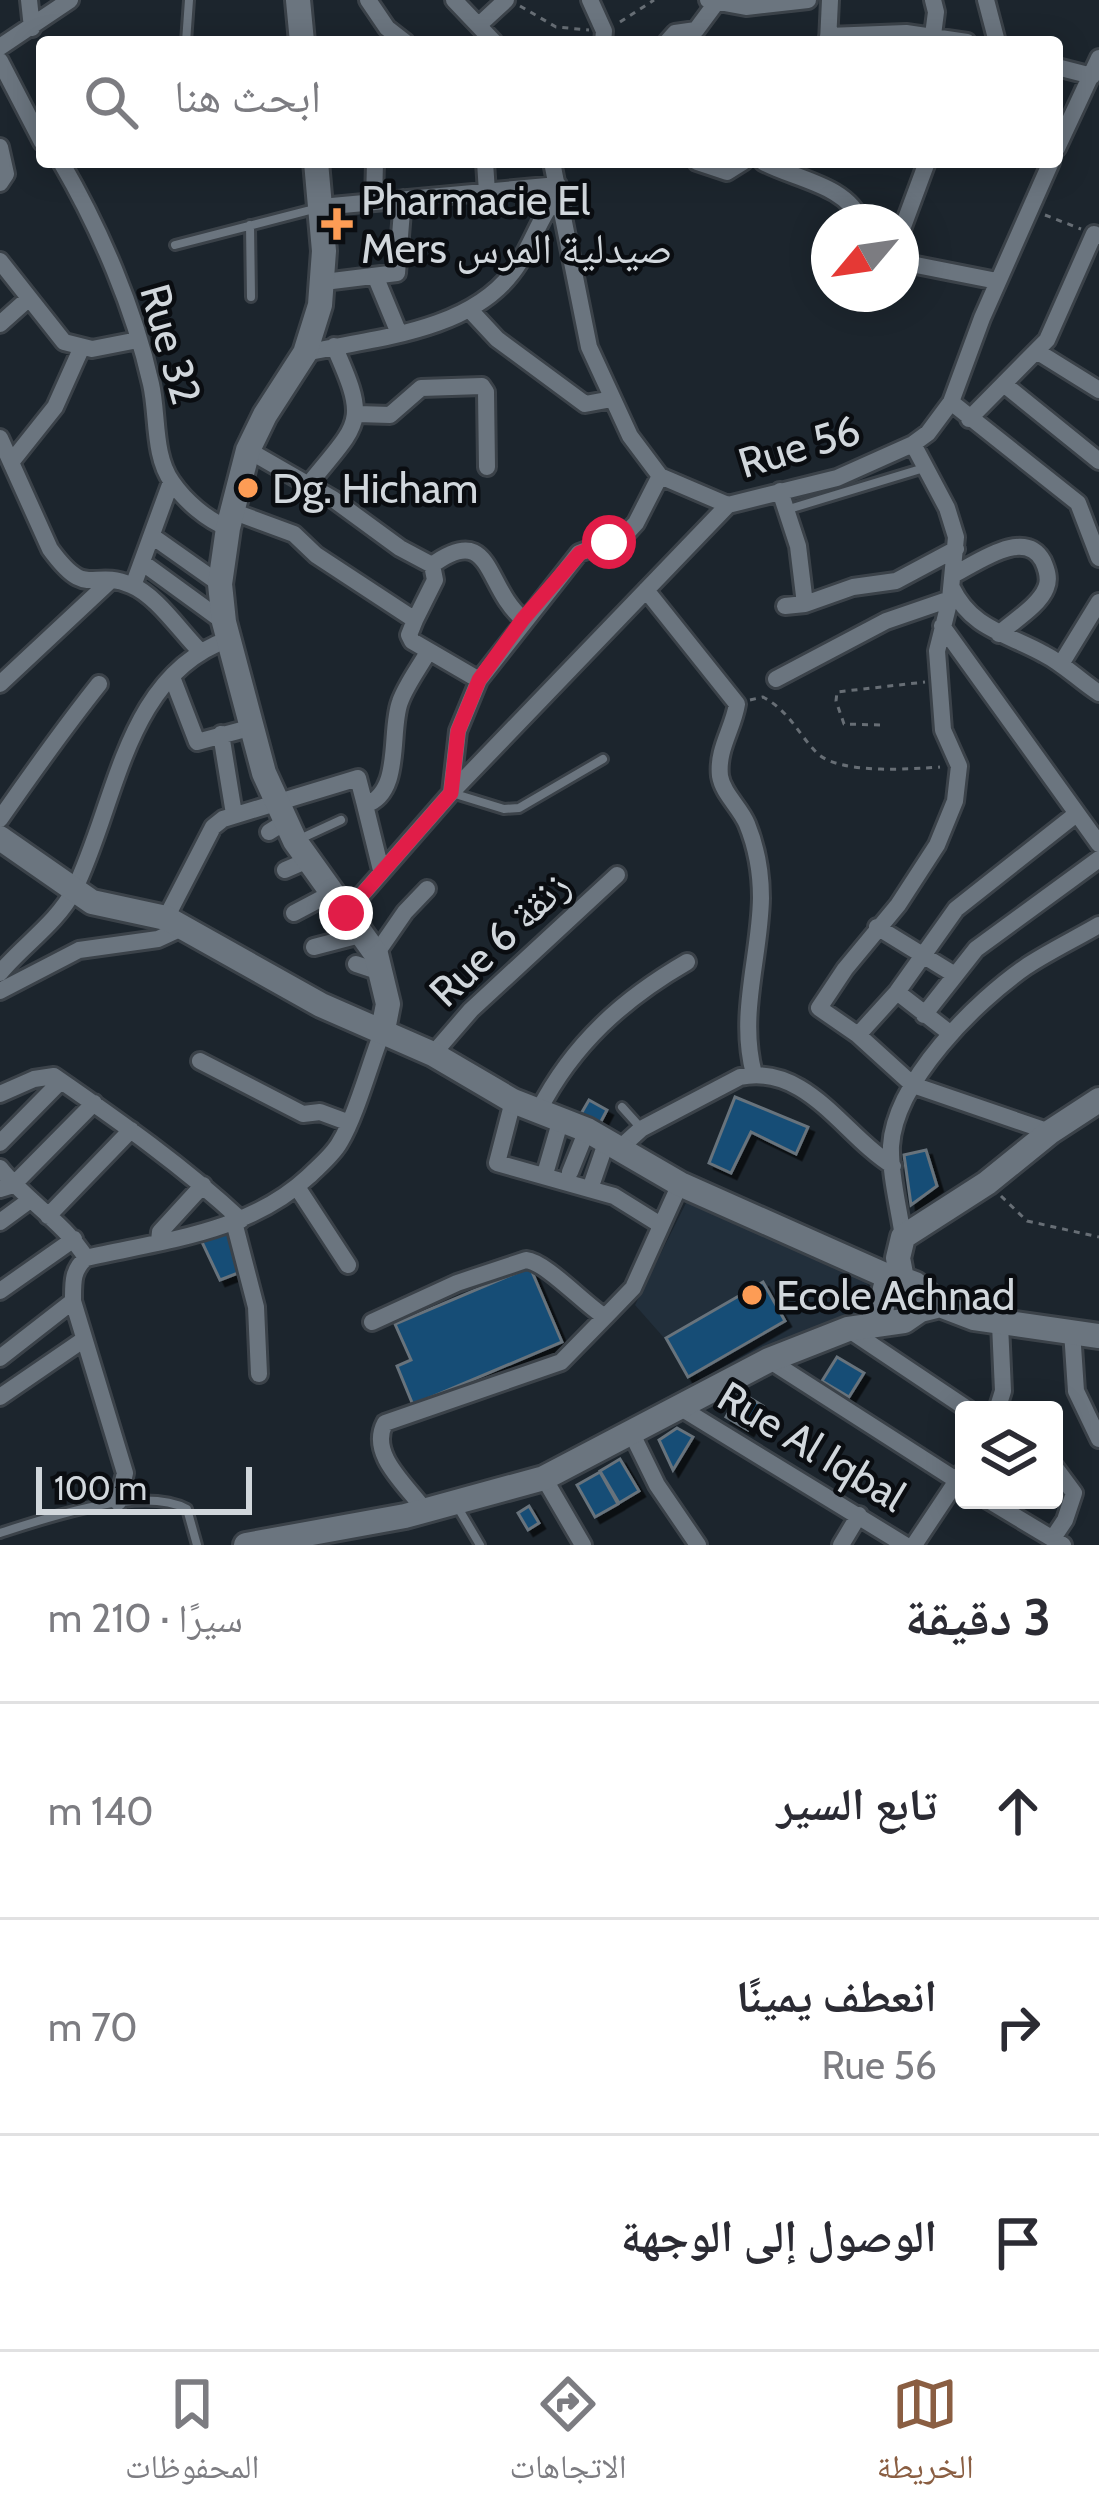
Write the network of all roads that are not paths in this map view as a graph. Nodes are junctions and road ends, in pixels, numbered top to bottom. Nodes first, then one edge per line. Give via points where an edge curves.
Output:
1 (28, 0) edge
2 (70, 0) edge
3 (189, 0) edge
4 (368, 0) edge
5 (454, 0) edge
6 (506, 0) edge
7 (590, 0) edge
8 (808, 0) edge
9 (830, 0) edge
10 (933, 0) edge
11 (986, 0) edge
12 (712, 2) edge
13 (768, 3) edge
14 (298, 4) edge
15 (479, 25) junction
16 (32, 28) junction
17 (933, 35) junction
18 (186, 36) edge
19 (301, 36) edge
20 (398, 36) edge
21 (489, 36) edge
22 (604, 36) edge
23 (672, 36) edge
24 (828, 36) edge
25 (907, 36) edge
26 (938, 36) edge
27 (996, 36) edge
28 (0, 47) edge
29 (1099, 58) edge
30 (0, 61) edge
31 (1063, 69) edge
32 (1092, 76) junction
33 (36, 130) edge
34 (1063, 136) edge
35 (0, 147) edge
36 (64, 168) edge
37 (317, 168) edge
38 (375, 168) edge
39 (486, 168) edge
40 (555, 168) edge
41 (777, 168) edge
42 (925, 168) edge
43 (1048, 168) edge
44 (0, 183) edge
45 (559, 189) junction
46 (488, 192) junction
47 (403, 199) junction
48 (374, 202) junction
49 (849, 204) edge
50 (911, 204) edge
51 (321, 207) junction
52 (250, 225) junction
53 (1096, 235) edge
54 (175, 245) dead end
55 (0, 261) edge
56 (919, 266) edge
57 (376, 278) junction
58 (997, 281) junction
59 (324, 282) junction
60 (251, 297) dead end
61 (28, 298) junction
62 (470, 310) junction
63 (0, 324) edge
64 (398, 331) junction
65 (138, 340) junction
66 (334, 346) junction
67 (81, 349) junction
68 (1038, 352) junction
69 (305, 353) junction
70 (1005, 385) junction
71 (1099, 390) edge
72 (612, 399) junction
73 (951, 402) junction
74 (358, 414) junction
75 (969, 419) junction
76 (0, 438) edge
77 (914, 445) junction
78 (248, 450) junction
79 (12, 461) junction
80 (1099, 461) edge
81 (488, 467) dead end
82 (926, 468) junction
83 (660, 476) junction
84 (171, 482) junction
85 (309, 484) junction
86 (783, 500) junction
87 (728, 505) junction
88 (230, 520) junction
89 (152, 536) junction
90 (956, 549) junction
91 (1099, 558) edge
92 (143, 563) junction
93 (432, 566) junction
94 (108, 583) junction
95 (220, 584) junction
96 (134, 586) junction
97 (951, 587) junction
98 (646, 590) junction
99 (1099, 602) edge
100 (806, 604) junction
101 (785, 606) dead end
102 (523, 619) junction
103 (415, 620) junction
104 (942, 626) junction
105 (226, 631) junction
106 (999, 634) junction
107 (199, 650) junction
108 (428, 652) junction
109 (1061, 664) junction
110 (172, 677) junction
111 (776, 679) dead end
112 (479, 680) junction
113 (99, 683) dead end
114 (0, 684) edge
115 (1099, 693) edge
116 (254, 727) junction
117 (221, 734) junction
118 (603, 758) dead end
119 (388, 776) junction
120 (358, 778) junction
121 (451, 793) junction
122 (365, 805) junction
123 (234, 814) junction
124 (1075, 815) junction
125 (0, 819) edge
126 (341, 820) dead end
127 (0, 838) edge
128 (286, 838) junction
129 (1099, 844) edge
130 (1099, 859) edge
131 (381, 870) junction
132 (617, 874) dead end
133 (428, 889) dead end
134 (73, 892) junction
135 (294, 913) dead end
136 (175, 922) junction
137 (1099, 926) edge
138 (878, 927) junction
139 (359, 939) junction
140 (314, 947) dead end
141 (920, 955) junction
142 (687, 962) dead end
143 (0, 973) edge
144 (955, 975) junction
145 (0, 991) edge
146 (897, 992) junction
147 (923, 1015) junction
148 (383, 1030) junction
149 (951, 1034) junction
150 (857, 1035) junction
151 (434, 1054) junction
152 (200, 1061) dead end
153 (754, 1074) junction
154 (61, 1082) junction
155 (913, 1085) junction
156 (0, 1094) edge
157 (513, 1101) junction
158 (1098, 1102) edge
159 (94, 1103) junction
160 (622, 1107) dead end
161 (550, 1115) junction
162 (347, 1122) junction
163 (641, 1129) junction
164 (131, 1130) junction
165 (1050, 1132) junction
166 (605, 1139) junction
167 (0, 1143) edge
168 (892, 1166) junction
169 (0, 1168) edge
170 (570, 1172) dead end
171 (545, 1174) junction
172 (680, 1184) junction
173 (203, 1185) junction
174 (7, 1187) edge
175 (297, 1187) junction
176 (590, 1189) junction
177 (30, 1200) junction
178 (48, 1216) junction
179 (238, 1221) junction
180 (0, 1222) edge
181 (659, 1224) junction
182 (903, 1237) junction
183 (74, 1239) junction
184 (159, 1241) junction
185 (86, 1258) junction
186 (348, 1265) dead end
187 (0, 1291) edge
188 (73, 1300) junction
189 (893, 1300) junction
190 (605, 1317) junction
191 (372, 1322) dead end
192 (1000, 1324) junction
193 (1072, 1331) junction
194 (1099, 1336) edge
195 (83, 1340) junction
196 (0, 1358) edge
197 (769, 1360) junction
198 (259, 1374) dead end
199 (0, 1397) edge
200 (955, 1401) edge
201 (1000, 1401) edge
202 (681, 1408) junction
203 (1092, 1417) edge
204 (632, 1434) junction
205 (1099, 1438) edge
206 (955, 1474) edge
207 (544, 1478) junction
208 (1063, 1478) edge
209 (955, 1488) edge
210 (118, 1502) junction
211 (456, 1505) junction
212 (1003, 1509) edge
213 (426, 1511) junction
214 (859, 1515) junction
215 (0, 1533) edge
216 (319, 1540) edge
217 (1058, 1541) edge
218 (197, 1545) edge
219 (246, 1545) edge
220 (480, 1545) edge
221 (583, 1545) edge
222 (698, 1545) edge
223 (841, 1545) edge
224 (905, 1545) edge
225 (914, 1545) edge

1 - 16 street
2 - 16 street
3 - 18 lane
4 - 20 street
5 - 15 street
6 - 15 street
7 - 22 street
8 - 13 street
9 - 24 street
10 - 17 street
11 - 27 street
12 - 13 street
12 - 23 street via 696,30
14 - 19 street
15 - 21 street
16 - 28 street
17 - 25 street
17 - 26 street
29 - 32 street
30 - 33 street
31 - 32 street
32 - 34 street
35 - 44 street
36 - 65 street, Rue 32
37 - 51 street
38 - 48 street
39 - 46 street
40 - 45 street
41 - 49 street
42 - 50 street
43 - 58 street, Rue 56
45 - 46 street
45 - 62 street via 509,278
45 - 72 street via 589,347
46 - 47 street
47 - 48 street
47 - 57 street via 399,268
48 - 51 street
51 - 52 lane
51 - 59 street
52 - 54 lane
52 - 60 lane
53 - 68 street
55 - 61 street
56 - 58 street
57 - 59 street
57 - 64 street
58 - 73 street, Rue 56
59 - 69 street
61 - 63 street
61 - 67 street via 54,333
62 - 64 street
62 - 72 street via 585,404
64 - 66 street
65 - 67 street
65 - 84 street, Rue 32
66 - 69 street
66 - 74 street
67 - 79 street via 55,407
68 - 70 street
68 - 71 street
69 - 78 street
70 - 75 street
70 - 80 street
72 - 83 street
73 - 75 street
73 - 77 street, Rue 56
74 - 81 street via 390,415 421,388 482,386
74 - 85 street
75 - 91 street via 1078,503
76 - 79 street
77 - 82 street
77 - 86 street, Rue 56
78 - 85 street
78 - 88 street
79 - 94 street via 61,564 81,580
82 - 86 lane
82 - 90 street
83 - 87 street
83 - 102 street via 624,536 580,553
84 - 88 street via 212,522
84 - 89 street
85 - 93 street
86 - 87 street, Rue 56
86 - 100 street
87 - 98 street, Rue 56
88 - 95 street
88 - 103 street via 293,534
89 - 92 street
89 - 95 street
90 - 97 street
90 - 100 street via 896,581
92 - 96 street
92 - 105 street
93 - 102 street via 453,550 478,553
93 - 103 street via 435,580
94 - 96 street
94 - 114 street
95 - 105 street
96 - 107 street
97 - 104 street
97 - 106 street via 968,615
97 - 106 street via 1010,548 1036,550 1046,590
97 - 111 street
98 - 121 street, Rue 56
98 - 153 street via 736,704 720,769 758,866 748,1019
99 - 109 street
100 - 101 street
102 - 112 street
103 - 108 street via 410,638
104 - 124 street
104 - 138 street via 938,680 945,739 959,766 955,802
105 - 107 street
105 - 116 street
106 - 109 street
107 - 110 street
108 - 112 street
108 - 119 street via 400,701
109 - 115 street
110 - 117 street via 197,742
110 - 134 street via 118,765
112 - 121 street via 458,731
113 - 125 street
116 - 117 street
116 - 128 street
117 - 123 street
118 - 121 lane via 519,808
119 - 120 street
119 - 122 street via 380,796
120 - 122 street
120 - 128 street
121 - 131 street, Rue 56
122 - 131 street
123 - 128 street
123 - 136 street via 213,826
124 - 129 street
124 - 141 street via 971,894
126 - 128 lane
127 - 134 street
128 - 139 street
130 - 144 street via 976,949
131 - 139 street, Rue 56
132 - 151 street, Rue 6 زنقة
133 - 139 street
134 - 136 street
134 - 143 street
135 - 139 street
136 - 145 street via 158,939 79,950
136 - 148 street via 321,1005
137 - 149 street via 1027,966
138 - 141 street
138 - 150 street via 819,1008
139 - 140 street
139 - 148 street via 388,1004
141 - 144 street
141 - 146 street
142 - 161 street via 586,1037 552,1084
144 - 147 street
146 - 147 street
146 - 150 street
147 - 149 street
148 - 151 street
148 - 162 street
149 - 155 street
150 - 155 street
151 - 157 street
152 - 162 street via 303,1114
153 - 163 street
153 - 168 street via 814,1095
154 - 156 street via 34,1079
154 - 159 street
154 - 167 street
155 - 165 street
155 - 168 street via 896,1124
157 - 161 street
157 - 171 street via 497,1163
158 - 165 street
159 - 164 street
159 - 174 street
160 - 163 lane
161 - 166 street
161 - 171 street
162 - 175 street via 340,1142
163 - 166 street
164 - 173 street
164 - 178 street
165 - 182 street
166 - 170 street
166 - 172 street
166 - 176 street
168 - 182 street
169 - 174 street
171 - 176 street
172 - 181 street
172 - 189 street via 750,1213
173 - 179 street
173 - 184 street
174 - 177 street
175 - 179 street
175 - 186 street
176 - 181 street
177 - 178 street
177 - 180 street
178 - 183 street
179 - 184 street
179 - 198 street via 256,1307
181 - 190 street via 633,1288
182 - 189 street
183 - 185 street
183 - 187 street
184 - 185 street
185 - 188 street via 73,1277
188 - 195 street
188 - 196 street
189 - 192 street
189 - 197 street
189 - 200 street via 915,1377
190 - 191 street via 526,1260
190 - 213 street via 561,1362 385,1423 382,1454
192 - 193 street
192 - 201 street
193 - 194 street
193 - 203 street via 1072,1372
195 - 199 street
195 - 210 street via 125,1473
197 - 202 street
197 - 206 street
202 - 204 street
202 - 214 street, Rue Al Iqbal
203 - 205 street
204 - 207 street
204 - 222 street
207 - 211 street
207 - 221 street
208 - 217 street via 1074,1493
209 - 225 street
210 - 215 lane
210 - 218 lane via 184,1506
211 - 213 street
211 - 220 lane
212 - 217 street
213 - 216 street
214 - 223 street
214 - 224 street, Rue Al Iqbal
216 - 219 street

